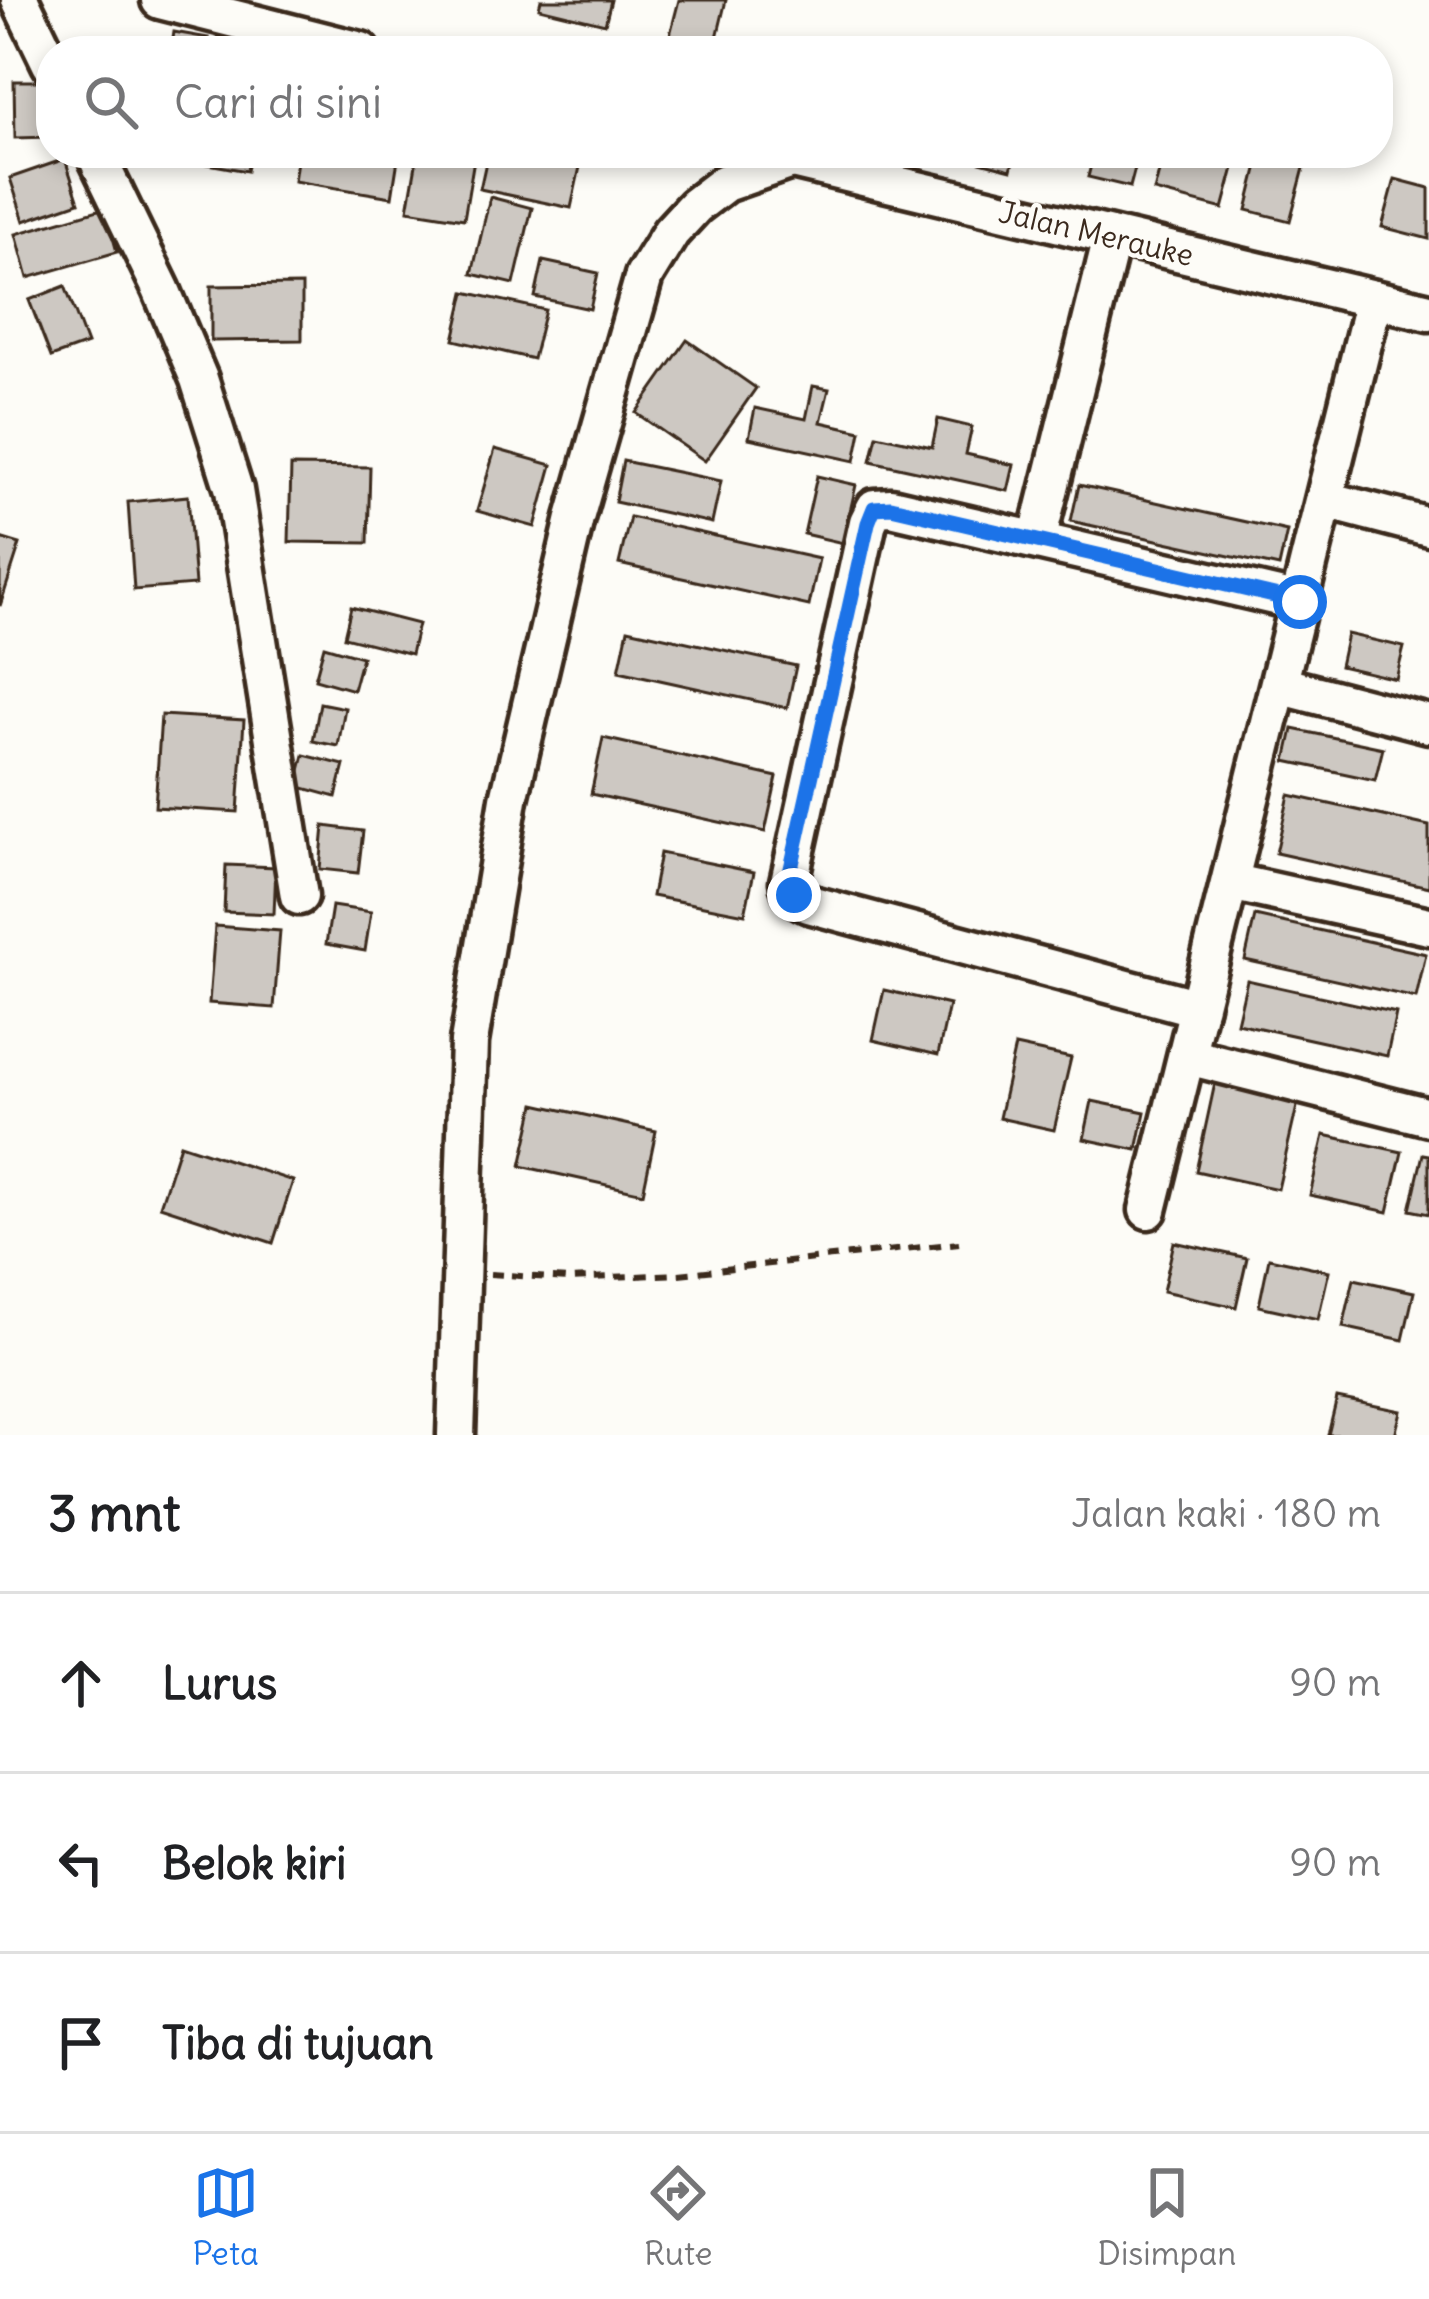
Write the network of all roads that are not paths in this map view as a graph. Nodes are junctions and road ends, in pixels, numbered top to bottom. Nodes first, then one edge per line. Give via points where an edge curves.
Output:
1 (20, 0) edge
2 (160, 0) edge
3 (37, 36) edge
4 (303, 36) edge
5 (101, 168) edge
6 (755, 168) edge
7 (822, 168) edge
8 (1112, 238) junction
9 (1374, 299) junction
10 (1429, 312) edge
11 (1326, 500) junction
12 (1429, 527) edge
13 (1037, 540) junction
14 (1300, 602) junction
15 (1279, 685) junction
16 (1429, 724) edge
17 (1230, 882) junction
18 (299, 896) dead end
19 (1429, 926) edge
20 (1198, 1008) junction
21 (1188, 1056) junction
22 (1429, 1117) edge
23 (1148, 1210) dead end
24 (456, 1435) edge

1 - 3 street
2 - 4 street
5 - 18 street via 199,379 234,490
6 - 24 street via 695,206 644,276 575,518 509,799 469,1042
7 - 8 street, Jalan Merauke
8 - 9 street, Jalan Merauke
8 - 13 street
9 - 10 street, Jalan Merauke
9 - 11 street
11 - 12 street
11 - 14 street
13 - 14 street
13 - 20 street via 874,508 790,889 809,904
14 - 15 street
15 - 16 street
15 - 17 street
17 - 19 street
17 - 20 street
20 - 21 street
21 - 22 street
21 - 23 street

